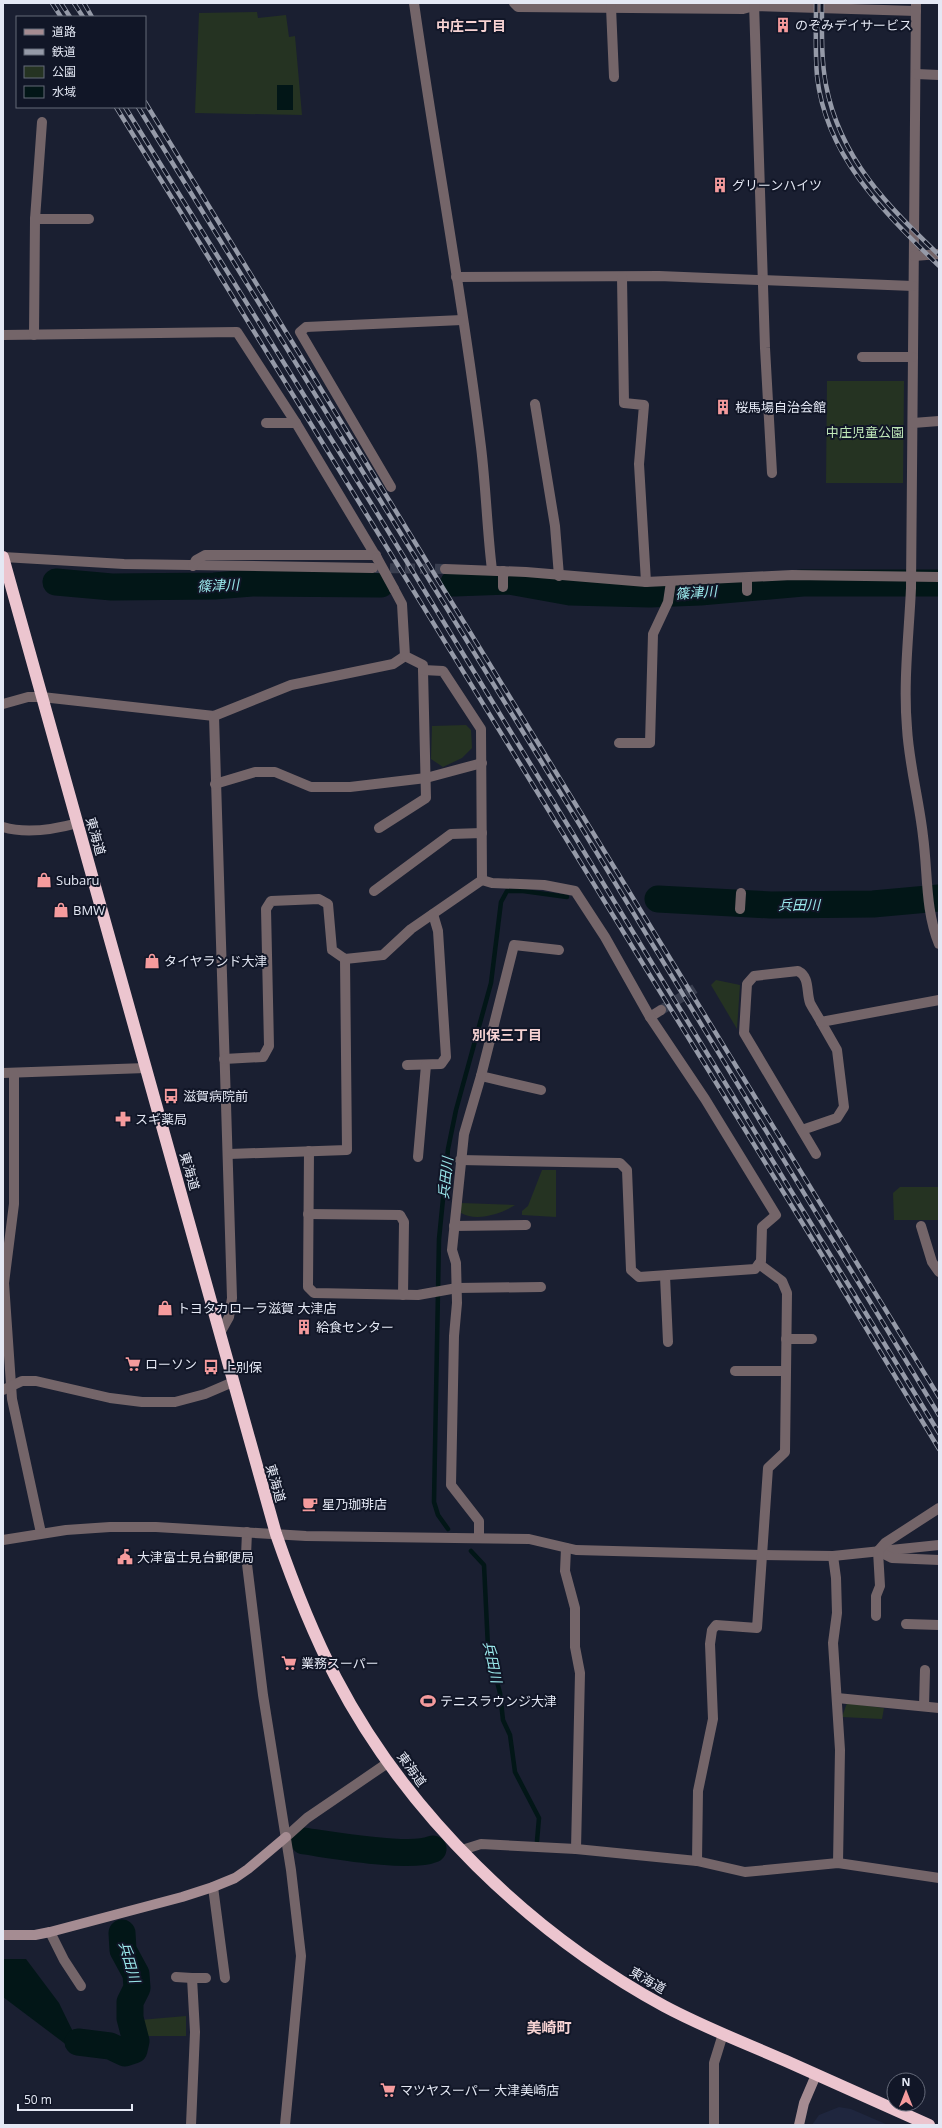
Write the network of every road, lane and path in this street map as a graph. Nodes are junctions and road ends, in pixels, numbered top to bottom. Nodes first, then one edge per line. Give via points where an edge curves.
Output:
1 (414, 3) edge
2 (514, 3) edge
3 (754, 5) edge
4 (611, 7) junction
5 (916, 7) edge
6 (916, 74) junction
7 (939, 75) edge
8 (614, 77) dead end
9 (42, 122) dead end
10 (89, 218) dead end
11 (35, 219) junction
12 (939, 254) edge
13 (914, 256) junction
14 (456, 277) junction
15 (622, 277) junction
16 (763, 279) junction
17 (914, 286) junction
18 (462, 320) junction
19 (3, 335) edge
20 (34, 335) junction
21 (862, 357) dead end
22 (913, 357) junction
23 (534, 404) dead end
24 (939, 421) edge
25 (266, 423) dead end
26 (296, 423) junction
27 (913, 423) junction
28 (772, 473) dead end
29 (391, 487) dead end
30 (377, 556) junction
31 (3, 557) edge
32 (193, 566) junction
33 (373, 568) tunnel mouth
34 (445, 569) tunnel mouth
35 (492, 570) junction
36 (503, 572) junction
37 (559, 576) junction
38 (939, 577) edge
39 (646, 582) junction
40 (911, 582) junction
41 (670, 585) junction
42 (503, 587) dead end
43 (405, 656) junction
44 (423, 670) junction
45 (42, 697) junction
46 (3, 704) edge
47 (214, 716) junction
48 (619, 743) dead end
49 (482, 763) junction
50 (426, 778) junction
51 (215, 784) junction
52 (78, 823) junction
53 (3, 827) edge
54 (379, 828) dead end
55 (482, 833) junction
56 (482, 880) junction
57 (374, 891) dead end
58 (741, 894) dead end
59 (740, 909) dead end
60 (433, 914) junction
61 (939, 944) edge
62 (558, 950) dead end
63 (345, 959) junction
64 (939, 1000) edge
65 (661, 1010) tunnel mouth
66 (650, 1017) junction
67 (821, 1022) junction
68 (224, 1059) junction
69 (407, 1065) dead end
70 (426, 1065) junction
71 (146, 1068) junction
72 (3, 1073) edge
73 (14, 1073) junction
74 (481, 1076) junction
75 (541, 1090) dead end
76 (802, 1130) junction
77 (309, 1151) junction
78 (229, 1154) junction
79 (816, 1154) dead end
80 (418, 1157) dead end
81 (460, 1160) junction
82 (308, 1214) junction
83 (526, 1225) dead end
84 (454, 1226) junction
85 (921, 1226) dead end
86 (6, 1235) edge
87 (759, 1264) junction
88 (939, 1271) edge
89 (665, 1276) junction
90 (541, 1287) dead end
91 (457, 1288) junction
92 (403, 1295) junction
93 (220, 1333) junction
94 (786, 1339) junction
95 (812, 1339) dead end
96 (668, 1342) dead end
97 (735, 1371) dead end
98 (786, 1371) junction
99 (233, 1382) junction
100 (7, 1388) edge
101 (939, 1508) edge
102 (247, 1532) junction
103 (41, 1533) junction
104 (276, 1534) junction
105 (480, 1538) junction
106 (3, 1540) edge
107 (939, 1545) edge
108 (566, 1548) junction
109 (878, 1551) junction
110 (939, 1551) edge
111 (760, 1555) junction
112 (833, 1556) junction
113 (892, 1558) junction
114 (939, 1560) edge
115 (876, 1616) dead end
116 (906, 1624) dead end
117 (939, 1625) edge
118 (925, 1670) dead end
119 (837, 1698) junction
120 (924, 1706) junction
121 (939, 1708) edge
122 (389, 1762) junction
123 (286, 1837) junction
124 (576, 1849) junction
125 (462, 1850) junction
126 (697, 1861) junction
127 (838, 1863) junction
128 (939, 1878) edge
129 (213, 1887) junction
130 (50, 1932) junction
131 (3, 1935) edge
132 (176, 1976) dead end
133 (192, 1978) junction
134 (206, 1978) dead end
135 (225, 1978) dead end
136 (81, 1986) dead end
137 (723, 2034) junction
138 (816, 2075) junction
139 (191, 2125) edge
140 (285, 2125) edge
141 (714, 2125) edge
142 (799, 2125) edge
143 (929, 2125) edge

1 - 14 street
2 - 4 street via 518,7
3 - 4 street via 743,9
3 - 5 street
3 - 16 street
4 - 8 street
5 - 6 street
6 - 7 street
6 - 13 street
9 - 11 street
10 - 11 street
11 - 20 street
12 - 13 street
13 - 17 street
14 - 15 street
14 - 18 street
15 - 16 street
15 - 39 street via 624,403 644,405 639,464
16 - 17 street
16 - 28 street
17 - 22 street
18 - 29 street via 306,327 300,332
18 - 35 street via 481,447
19 - 20 street
20 - 26 street via 237,332
21 - 22 street
22 - 27 street
23 - 37 street via 555,526
24 - 27 street
25 - 26 street
26 - 30 street
27 - 40 street
30 - 32 street via 205,555 196,560
30 - 43 street, bridge via 402,604
31 - 32 street
31 - 45 highway, 東海道
32 - 33 street
34 - 35 street
35 - 36 street
36 - 37 street
36 - 42 street
37 - 39 street
38 - 40 street
39 - 41 street
40 - 41 street via 792,575 747,584
40 - 61 street via 907,728 924,837 929,905
41 - 48 street via 668,602 653,634 650,743
43 - 44 street via 423,665
43 - 47 street via 393,664 291,685
44 - 49 street via 443,671 481,729
44 - 50 street
45 - 46 street via 28,697
45 - 47 street
45 - 52 highway, 東海道
47 - 51 street
49 - 50 street
49 - 55 street
50 - 51 street via 350,787 311,787 275,772 255,772
50 - 54 street via 426,798
51 - 68 street
52 - 53 street via 27,830
52 - 71 highway, 東海道
55 - 56 street
55 - 57 street via 451,834
56 - 60 street
56 - 66 street via 492,883 544,884 575,891 605,937
58 - 59 street
60 - 63 street via 411,929 384,955
60 - 70 street via 438,931 446,1058 441,1064
62 - 74 street via 514,945
63 - 68 street via 332,950 328,904 319,899 271,900 266,909 269,1046 263,1057
63 - 77 street via 347,1150
64 - 67 street
65 - 66 street
66 - 87 street via 705,1099 776,1215 762,1227
67 - 76 street via 837,1050 844,1107 837,1118
67 - 76 street via 810,1002 805,978 798,971 754,976 747,984 744,1033
68 - 78 street
69 - 70 street
70 - 80 street
71 - 73 street
71 - 93 highway, 東海道
72 - 73 street
73 - 86 street via 14,1204
74 - 75 street
74 - 81 street via 464,1134
76 - 79 street
77 - 78 street
77 - 82 street
78 - 93 street via 232,1298 229,1317
81 - 84 street
81 - 89 street via 620,1163 627,1170 630,1270 639,1276
82 - 92 street via 308,1287 314,1293
82 - 92 street via 400,1215 404,1222
83 - 84 street
84 - 91 street via 452,1250 456,1263
85 - 88 street via 932,1262
86 - 100 street via 4,1283
87 - 89 street via 755,1269
87 - 94 street via 782,1281 787,1294
89 - 96 street
90 - 91 street
91 - 92 street
91 - 105 street via 451,1485 480,1521
93 - 99 highway, 東海道
94 - 95 street
94 - 98 street
97 - 98 street
98 - 111 street via 785,1452 768,1468
99 - 100 street via 205,1394 168,1402 110,1398 36,1381 22,1381
99 - 104 highway, 東海道
100 - 103 street via 12,1399
101 - 109 street via 885,1543
102 - 103 street via 110,1527
102 - 104 street
102 - 123 street via 246,1556 263,1695
103 - 106 street
104 - 105 street
104 - 122 highway, 東海道 via 313,1632 329,1665
105 - 108 street via 529,1539
107 - 109 street
108 - 111 street
108 - 124 street via 565,1571 575,1608 575,1647 580,1673
109 - 112 street
109 - 113 street
109 - 115 street via 880,1586 876,1596
110 - 113 street
111 - 112 street
111 - 126 street via 757,1628 716,1625 712,1630 710,1644 713,1719 698,1791
112 - 119 street via 837,1613 833,1643
113 - 114 street
116 - 117 street
118 - 120 street
119 - 120 street
119 - 127 street via 840,1750
120 - 121 street
122 - 123 street via 307,1818
122 - 125 highway, 東海道 via 429,1815
123 - 129 street via 235,1878
123 - 140 street via 302,1956
124 - 125 street via 481,1844
124 - 126 street
125 - 137 highway, 東海道 via 499,1888 586,1958 665,2006
126 - 127 street via 745,1872
127 - 128 street
129 - 130 street
129 - 135 street
130 - 131 street via 35,1935
130 - 136 street
132 - 133 street
133 - 134 street
133 - 139 street via 195,2032
137 - 138 highway, 東海道
137 - 141 street via 714,2063
138 - 142 street via 804,2103
138 - 143 highway, 東海道

